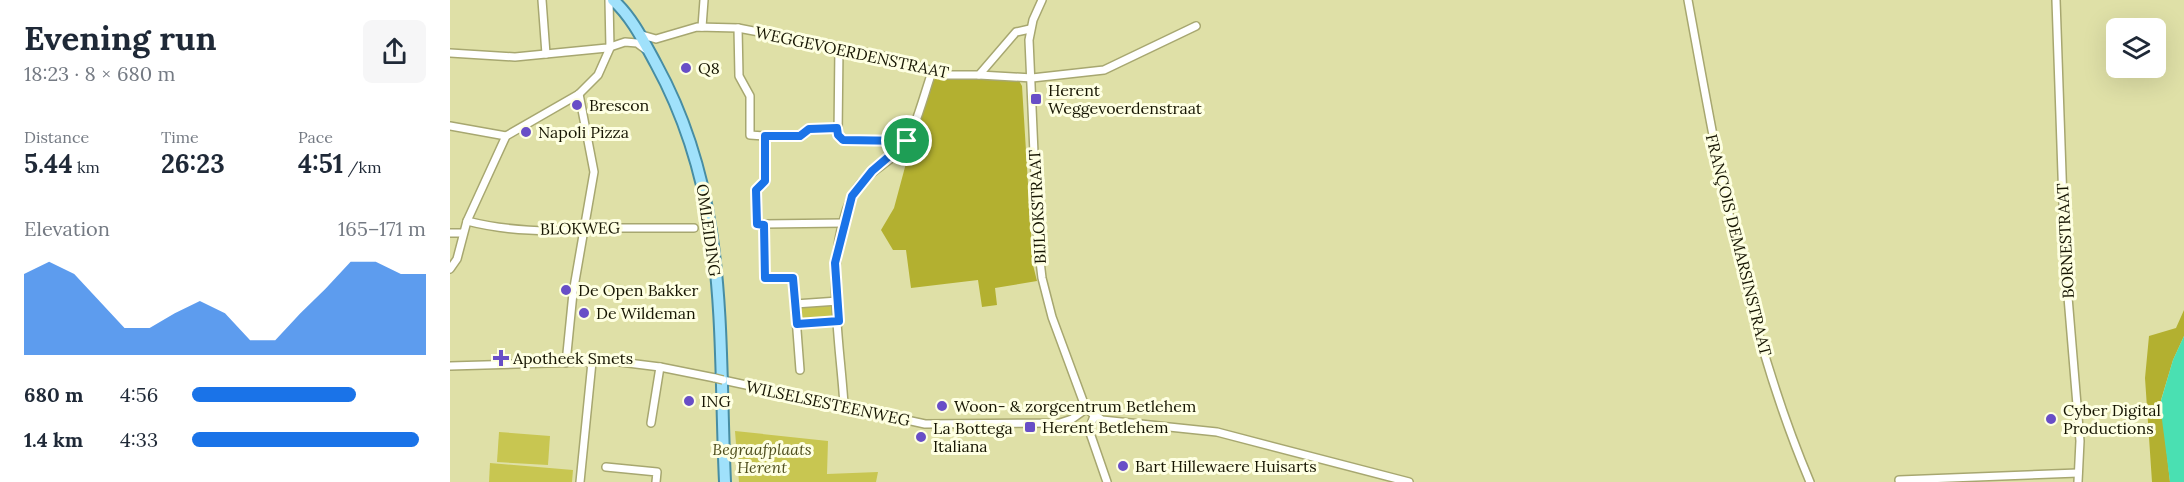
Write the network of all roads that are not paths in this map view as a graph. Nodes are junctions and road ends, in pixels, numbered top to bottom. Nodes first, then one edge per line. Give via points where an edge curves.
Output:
1 (542, 0) edge
2 (611, 0) edge
3 (704, 0) edge
4 (1042, 0) edge
5 (2056, 0) edge
6 (1689, 2) edge
7 (1196, 26) dead end
8 (702, 27) junction
9 (738, 28) junction
10 (1030, 29) junction
11 (638, 38) junction
12 (656, 39) junction
13 (839, 47) junction
14 (610, 48) junction
15 (650, 52) junction
16 (450, 53) edge
17 (546, 54) junction
18 (932, 72) junction
19 (979, 75) junction
20 (1030, 78) junction
21 (579, 94) junction
22 (450, 126) edge
23 (837, 128) junction
24 (506, 136) junction
25 (765, 136) junction
26 (907, 141) junction
27 (467, 221) junction
28 (844, 223) junction
29 (764, 225) junction
30 (694, 228) dead end
31 (584, 229) junction
32 (450, 233) edge
33 (462, 233) junction
34 (450, 269) edge
35 (838, 301) junction
36 (795, 304) junction
37 (839, 321) junction
38 (797, 324) junction
39 (592, 362) junction
40 (566, 363) junction
41 (450, 366) edge
42 (660, 367) junction
43 (800, 370) dead end
44 (844, 405) junction
45 (1086, 409) junction
46 (1094, 416) junction
47 (651, 423) dead end
48 (606, 467) dead end
49 (2078, 473) junction
50 (1899, 480) dead end
51 (1952, 480) edge
52 (580, 482) edge
53 (656, 482) edge
54 (723, 482) edge
55 (1107, 482) edge
56 (1409, 482) edge
57 (1810, 482) edge
58 (2078, 482) edge

1 - 17 street
2 - 11 main road, OMLEIDING
2 - 14 street
3 - 8 street
4 - 10 street, BIJLOKSTRAAT
5 - 49 street, BORNESTRAAT via 2065,261 2080,441
6 - 57 street, FRANÇOIS DEMARSINSTRAAT via 1712,138 1744,278 1768,369
7 - 20 street, WEGGEVOERDENSTRAAT via 1104,69
8 - 9 street, WEGGEVOERDENSTRAAT
8 - 12 street, WEGGEVOERDENSTRAAT
9 - 13 street, WEGGEVOERDENSTRAAT
9 - 25 street via 739,76 750,96 750,135
10 - 19 street via 1016,32
10 - 20 street, BIJLOKSTRAAT
11 - 12 street
11 - 14 street
11 - 15 main road, OMLEIDING
11 - 54 main road, OMLEIDING via 680,126 705,210 712,258
12 - 15 street
13 - 18 street, WEGGEVOERDENSTRAAT via 894,58
13 - 23 street
14 - 17 street
14 - 21 street via 598,75
15 - 54 main road, OMLEIDING via 692,143 710,212 716,258
16 - 17 street via 515,57
18 - 19 street, WEGGEVOERDENSTRAAT
18 - 26 street
19 - 20 street, WEGGEVOERDENSTRAAT
20 - 45 street, BIJLOKSTRAAT via 1042,278
21 - 24 street
21 - 31 street via 594,172
22 - 24 street
23 - 25 street via 809,129 800,136
23 - 26 street via 843,140
24 - 27 street
25 - 29 street via 765,181 756,190 757,224
26 - 28 street via 861,182
27 - 31 street, BLOKWEG via 492,227
27 - 33 street
28 - 29 street
28 - 35 street via 835,263
29 - 36 street via 765,278 793,278
30 - 31 street, BLOKWEG
31 - 40 street
32 - 33 street
33 - 34 street via 457,259
35 - 36 street
35 - 37 street
36 - 38 street
37 - 38 street
37 - 44 street
38 - 43 street
39 - 40 street, WILSELSESTEENWEG
39 - 42 street, WILSELSESTEENWEG
39 - 52 street
40 - 41 street, WILSELSESTEENWEG
42 - 44 street, WILSELSESTEENWEG, bridge
42 - 47 street
44 - 45 street, WILSELSESTEENWEG via 910,421 944,424 1060,423
45 - 46 street
46 - 55 street via 1089,430
46 - 56 street via 1108,421 1217,432
48 - 53 street via 657,472
49 - 51 street
49 - 58 street, BORNESTRAAT
50 - 51 street

